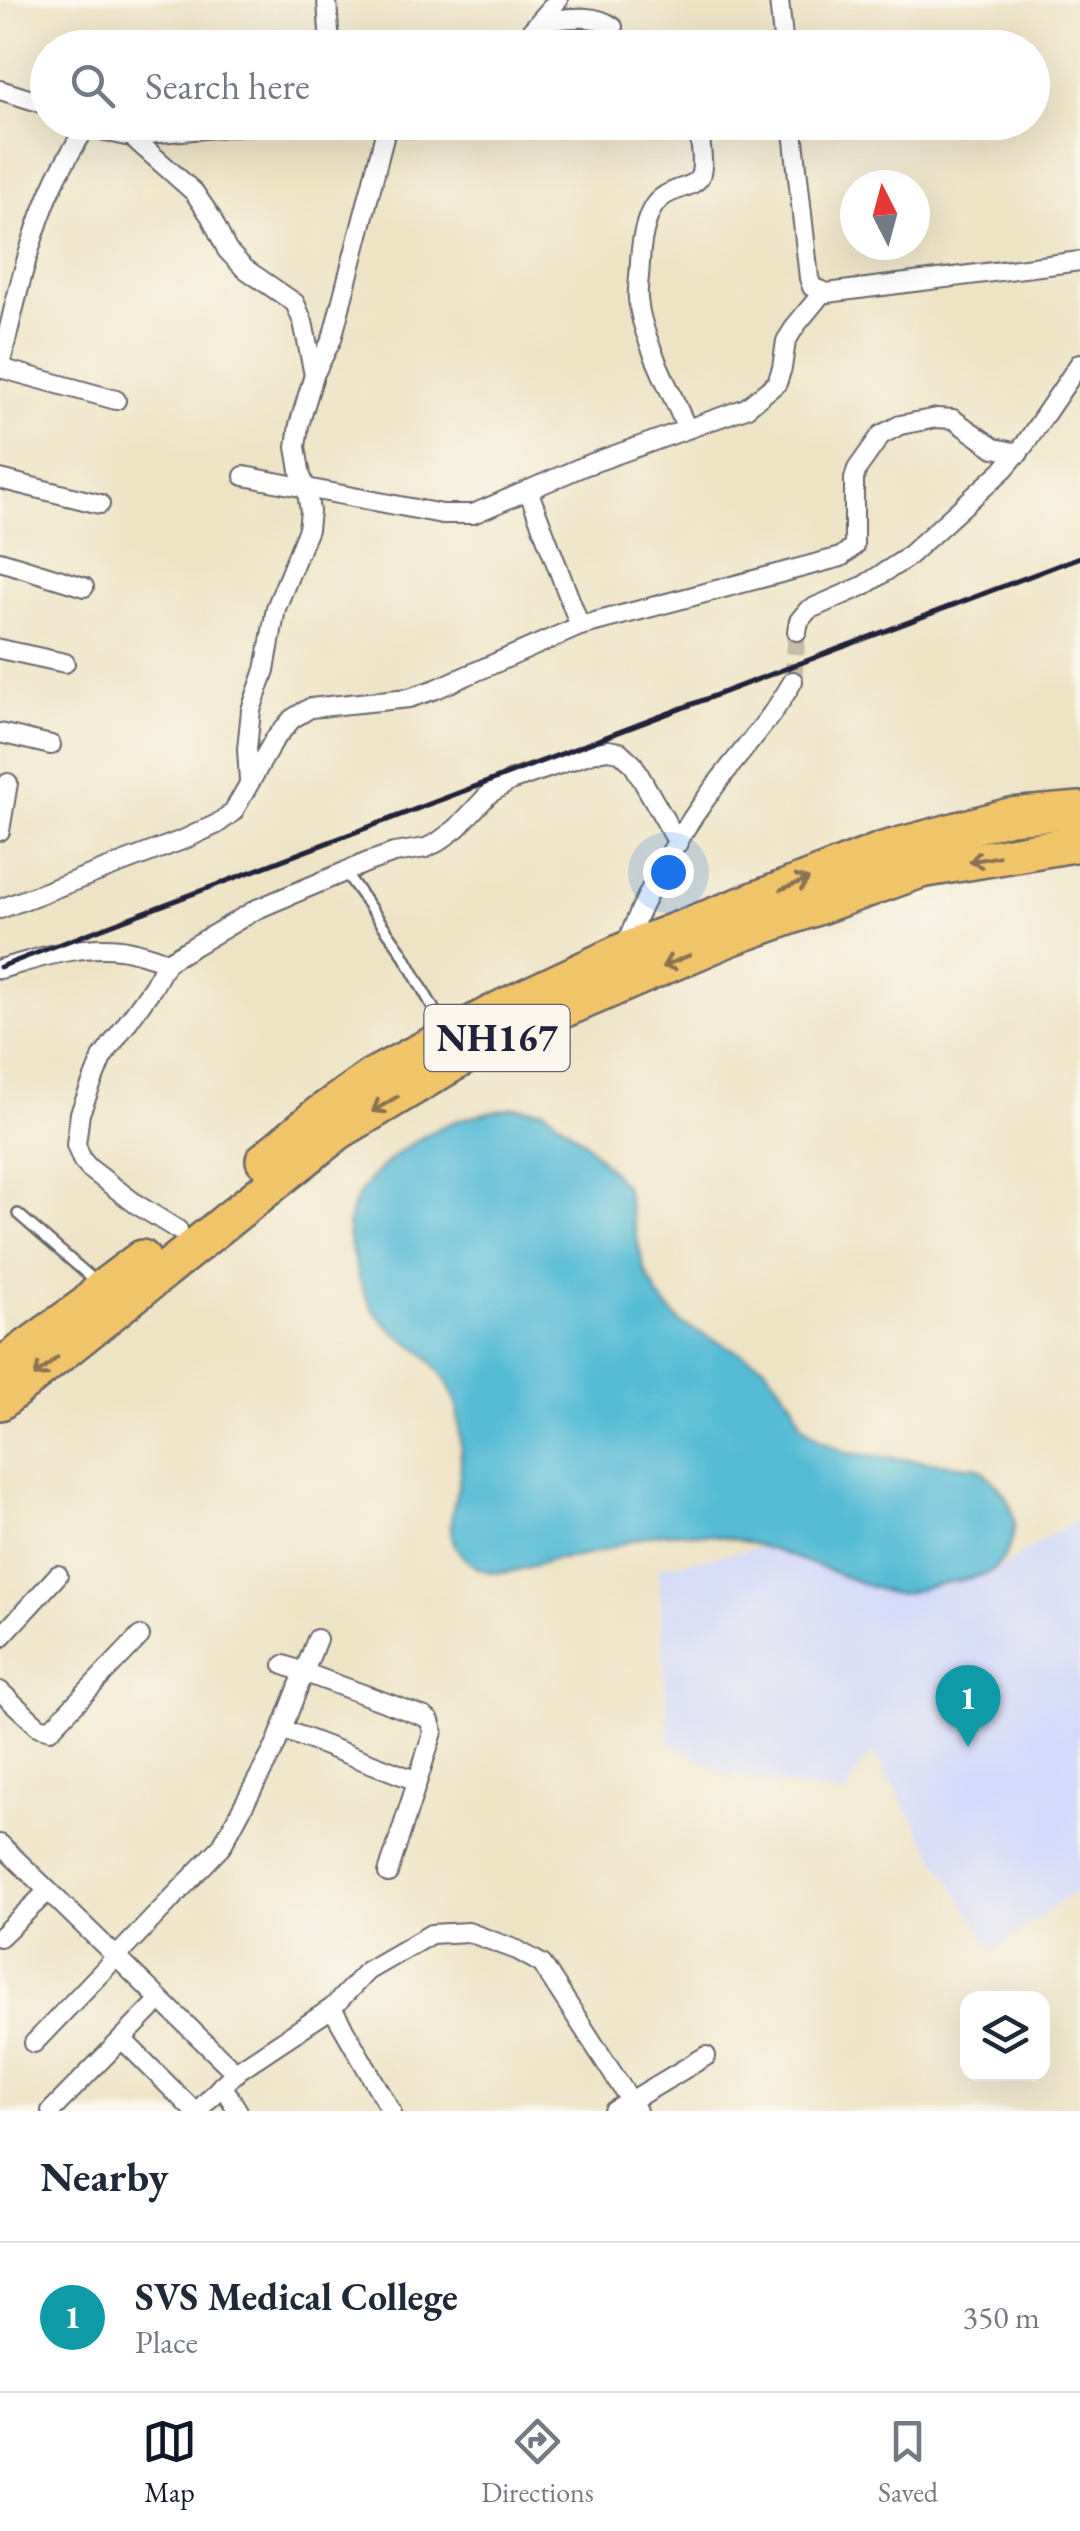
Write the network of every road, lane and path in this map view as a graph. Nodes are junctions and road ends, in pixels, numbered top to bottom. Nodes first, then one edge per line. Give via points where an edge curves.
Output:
1 (327, 0) edge
2 (558, 0) edge
3 (779, 0) edge
4 (540, 21) junction
5 (329, 30) edge
6 (531, 30) edge
7 (613, 30) edge
8 (782, 30) edge
9 (0, 90) edge
10 (30, 99) edge
11 (77, 140) edge
12 (135, 140) edge
13 (383, 140) edge
14 (701, 140) edge
15 (794, 140) edge
16 (1080, 261) edge
17 (823, 292) junction
18 (8, 299) edge
19 (1080, 363) edge
20 (0, 367) edge
21 (314, 374) junction
22 (116, 400) dead end
23 (686, 429) junction
24 (1018, 453) junction
25 (244, 476) dead end
26 (0, 478) edge
27 (306, 487) junction
28 (528, 490) junction
29 (100, 504) dead end
30 (0, 561) edge
31 (84, 587) dead end
32 (580, 626) junction
33 (797, 631) tunnel mouth
34 (0, 649) edge
35 (65, 664) dead end
36 (793, 680) tunnel mouth
37 (0, 733) edge
38 (52, 745) dead end
39 (8, 782) dead end
40 (249, 785) junction
41 (1080, 810) edge
42 (0, 832) edge
43 (1080, 843) edge
44 (678, 844) junction
45 (344, 872) junction
46 (0, 908) edge
47 (623, 951) junction
48 (167, 962) junction
49 (0, 969) edge
50 (450, 1037) junction
51 (18, 1214) dead end
52 (178, 1230) junction
53 (102, 1288) junction
54 (0, 1367) edge
55 (0, 1402) edge
56 (58, 1574) dead end
57 (140, 1636) dead end
58 (0, 1638) edge
59 (317, 1639) dead end
60 (284, 1664) dead end
61 (304, 1672) junction
62 (0, 1691) edge
63 (282, 1729) junction
64 (417, 1781) junction
65 (0, 1844) edge
66 (388, 1873) dead end
67 (48, 1891) junction
68 (0, 1937) edge
69 (117, 1959) junction
70 (160, 2001) junction
71 (332, 2008) junction
72 (122, 2039) junction
73 (34, 2043) dead end
74 (706, 2056) dead end
75 (229, 2079) junction
76 (634, 2106) edge
77 (51, 2111) edge
78 (196, 2111) edge
79 (238, 2111) edge
80 (390, 2111) edge
81 (614, 2111) edge

1 - 5 street
2 - 4 street
3 - 8 street
4 - 6 street
4 - 7 street via 583,18 608,22
9 - 10 street
11 - 18 street
12 - 21 street via 194,192 244,268 295,303
13 - 21 street via 332,340
14 - 23 street via 700,178 657,199 648,216 638,300
15 - 17 street via 809,278
16 - 17 street
17 - 23 street via 786,341 777,382 762,397
18 - 20 street
19 - 24 street
20 - 22 street
21 - 27 street via 296,446
23 - 28 street
24 - 32 street via 994,448 953,420 900,425 881,434 857,469 854,546 840,557
24 - 33 street via 906,559 808,610
25 - 27 street
26 - 29 street
27 - 28 street via 442,514 473,514
27 - 40 street via 308,529 276,608 252,710
28 - 32 street
30 - 31 street
32 - 40 street via 409,698 310,708 274,740
34 - 35 street
36 - 44 street
37 - 38 street
39 - 42 street
40 - 46 street via 217,824
47 -> 41 highway, NH167 via 884,850 1010,816
43 -> 55 highway, NH167 via 921,870 730,938 491,1041 338,1132
44 - 45 street via 634,764 608,750 510,781 438,842
44 - 47 street
45 - 48 street via 256,909
45 - 50 lane via 400,949
47 - 50 highway, NH167
48 - 49 street via 90,948
48 - 52 street via 102,1058 80,1112 76,1146 89,1168
50 - 52 highway, NH167 via 371,1077
51 - 53 lane
52 - 53 highway, NH167
53 - 54 highway, NH167
56 - 58 street
57 - 62 street via 50,1730
59 - 61 street
60 - 61 street
61 - 63 street
61 - 64 street via 430,1721 433,1732
63 - 64 street
63 - 69 street via 221,1846
64 - 66 street
65 - 67 street
67 - 68 street
67 - 69 street
69 - 70 street
69 - 73 street
70 - 72 street
70 - 75 street
71 - 75 street
71 - 76 street via 366,1971 431,1934 468,1932 491,1939 542,1964
71 - 80 street
72 - 77 street
72 - 78 street
74 - 76 street
75 - 78 street
75 - 79 street
76 - 81 street

